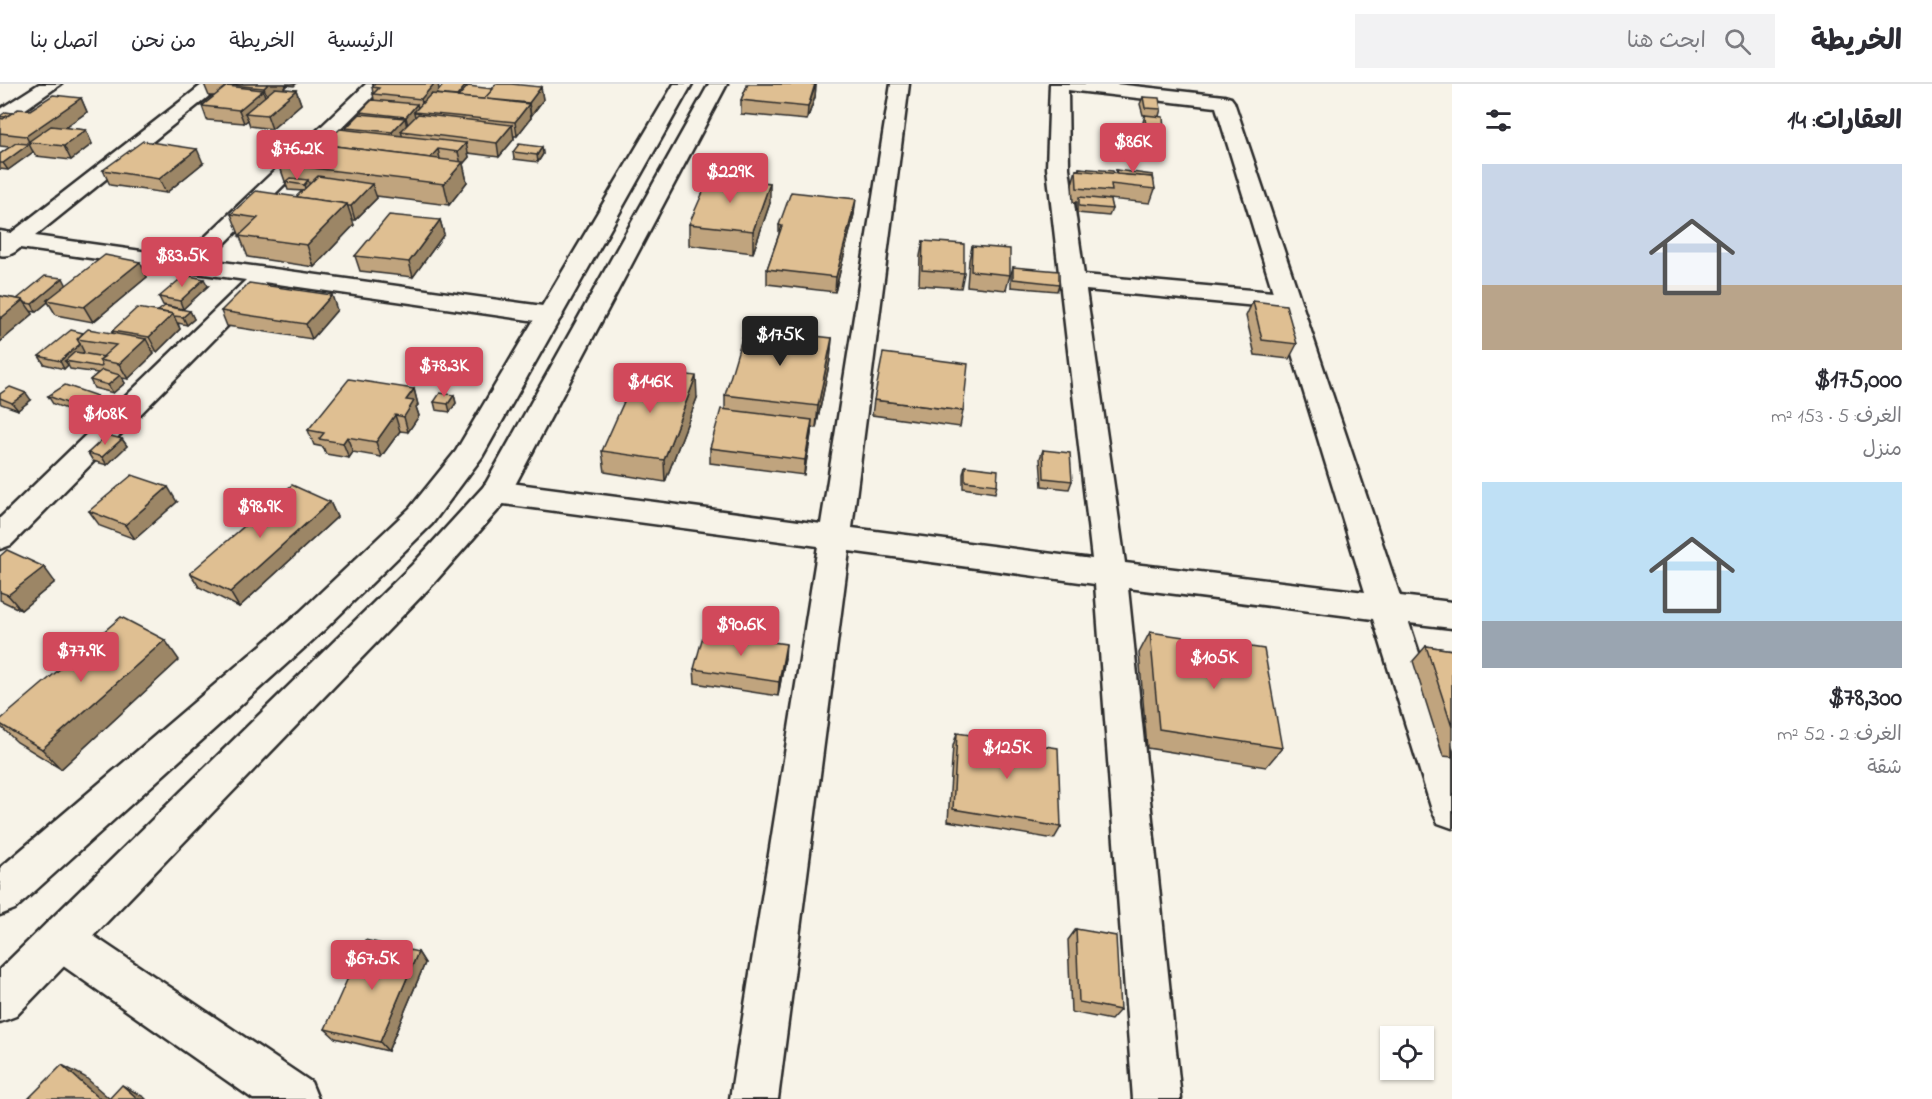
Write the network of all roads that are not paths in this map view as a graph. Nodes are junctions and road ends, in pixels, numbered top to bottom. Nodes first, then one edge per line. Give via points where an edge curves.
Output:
1 (52, 84) edge
2 (215, 84) edge
3 (377, 84) edge
4 (683, 84) edge
5 (718, 84) edge
6 (900, 84) edge
7 (1059, 84) edge
8 (1066, 84) edge
9 (0, 118) edge
10 (5, 243) edge
11 (189, 265) junction
12 (263, 275) junction
13 (1072, 281) junction
14 (1288, 301) junction
15 (549, 315) junction
16 (496, 492) junction
17 (0, 537) edge
18 (835, 537) junction
19 (1110, 574) junction
20 (1387, 607) junction
21 (1452, 615) edge
22 (1452, 810) edge
23 (0, 895) edge
24 (61, 939) junction
25 (0, 1000) edge
26 (294, 1099) edge
27 (754, 1099) edge
28 (1157, 1099) edge

1 - 9 street
2 - 10 street
3 - 11 street
4 - 15 street
5 - 16 street
6 - 18 street
7 - 13 street via 1058,168
8 - 14 street via 1224,102
10 - 11 street
11 - 12 street
12 - 15 street
12 - 17 street
13 - 14 street
13 - 19 street
14 - 20 street
15 - 23 street via 467,457 421,516 312,621
16 - 18 street
16 - 24 street via 423,574
18 - 19 street
18 - 27 street
19 - 20 street
19 - 28 street
20 - 21 street
20 - 22 street
24 - 25 street
24 - 26 street

